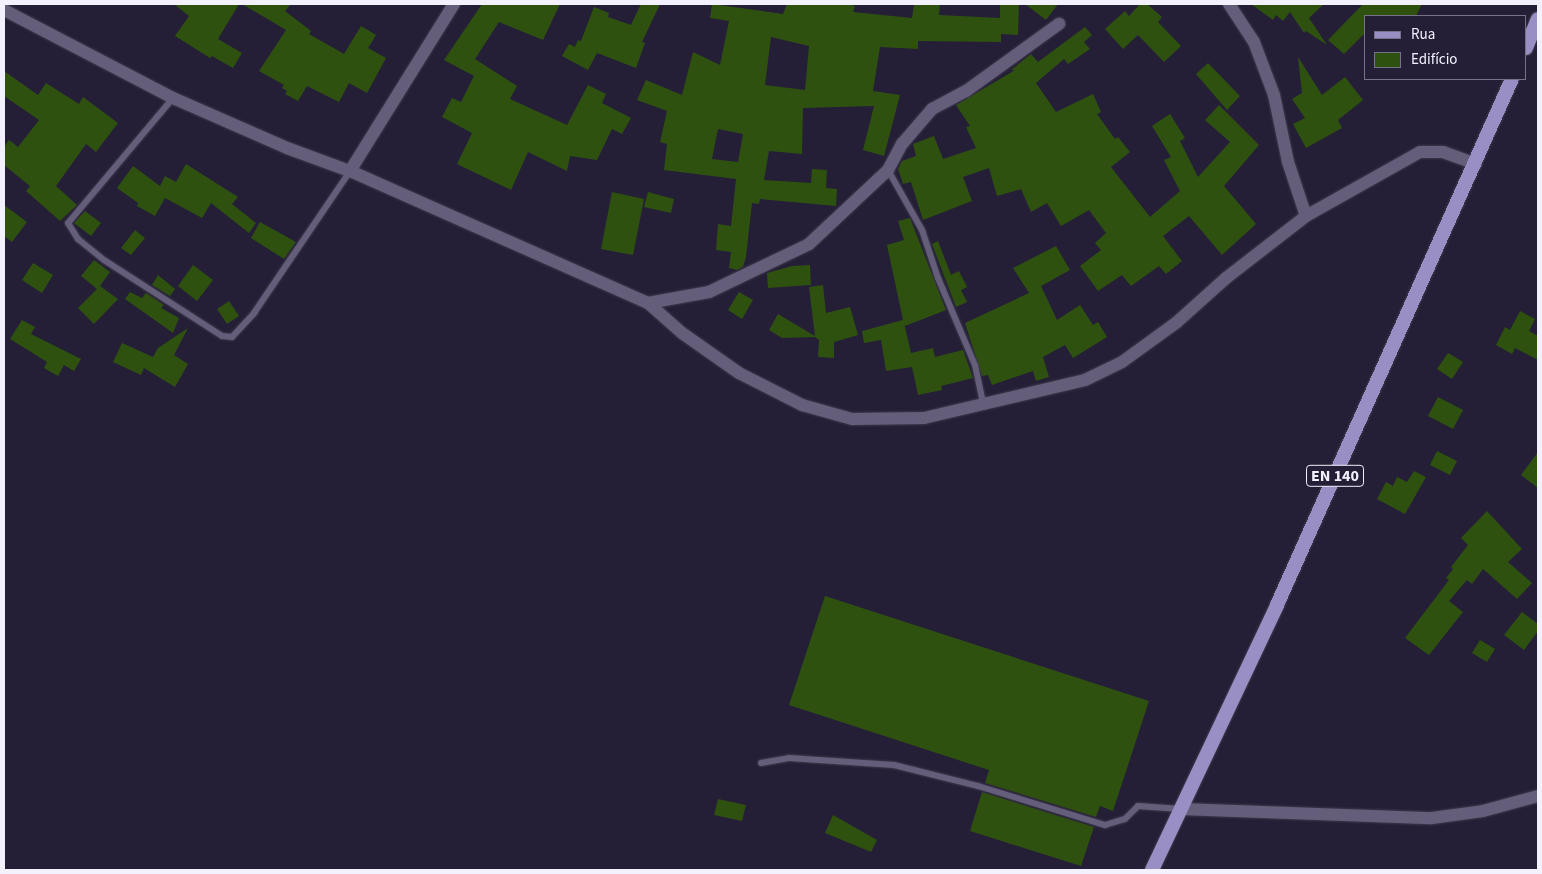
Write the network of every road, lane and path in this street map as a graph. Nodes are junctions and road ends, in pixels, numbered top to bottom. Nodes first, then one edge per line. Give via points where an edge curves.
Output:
1 (454, 4) edge
2 (1229, 4) edge
3 (4, 10) edge
4 (1538, 19) edge
5 (1059, 24) dead end
6 (1527, 46) edge
7 (1512, 80) edge
8 (173, 98) junction
9 (1476, 164) junction
10 (888, 170) junction
11 (350, 171) junction
12 (1306, 216) junction
13 (648, 303) junction
14 (983, 402) junction
15 (761, 763) dead end
16 (1538, 796) edge
17 (1181, 809) junction
18 (1152, 870) edge

1 - 11 street
2 - 12 street via 1254,42 1274,95 1288,162
3 - 8 street
4 - 6 main road
5 - 10 street via 966,91 932,109 902,144
7 - 9 main road, EN 140
8 - 11 street via 287,148
8 - 11 lane via 68,223 78,239 104,260 222,336 232,338 254,313
9 - 12 street via 1444,152 1420,152
9 - 17 main road, EN 140 via 1277,606
10 - 13 street via 809,244 708,292
10 - 14 lane via 922,230 938,278 975,365
11 - 13 street
12 - 14 street via 1226,278 1177,322 1122,362 1085,380
13 - 14 street via 682,333 739,373 802,406 852,419 924,418
15 - 17 lane via 789,758 894,764 1105,825 1125,819 1138,806
16 - 17 street via 1484,811 1432,818
17 - 18 main road, EN 140

